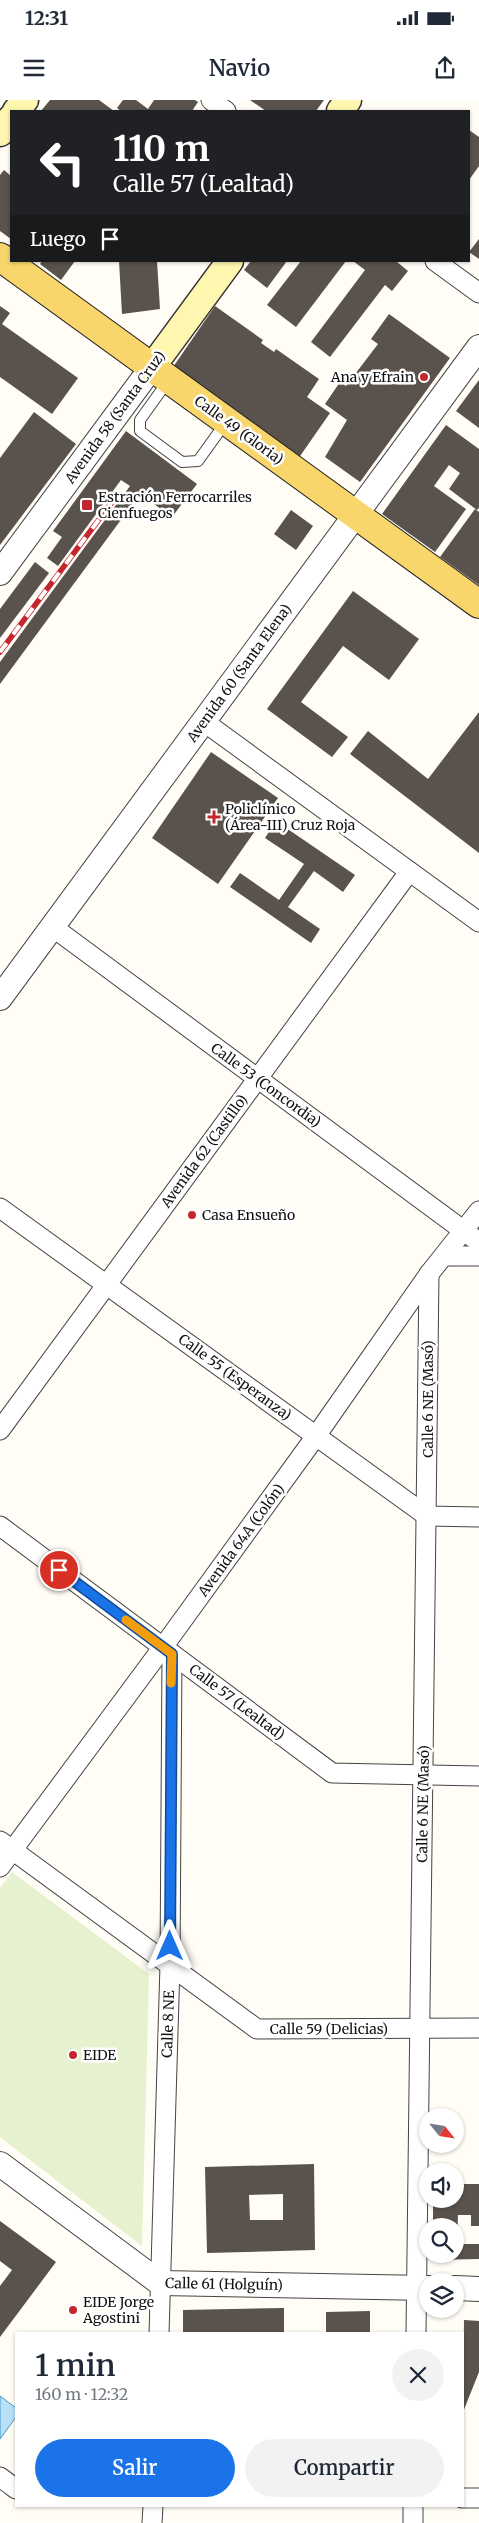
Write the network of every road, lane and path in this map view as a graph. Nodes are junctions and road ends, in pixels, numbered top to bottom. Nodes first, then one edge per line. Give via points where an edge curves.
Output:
1 (25, 100) edge
2 (211, 100) edge
3 (17, 110) edge
4 (225, 110) edge
5 (10, 119) edge
6 (0, 134) edge
7 (0, 256) edge
8 (229, 262) edge
9 (436, 262) edge
10 (479, 293) edge
11 (479, 347) edge
12 (161, 373) junction
13 (227, 421) junction
14 (356, 515) junction
15 (0, 572) edge
16 (479, 604) edge
17 (203, 721) junction
18 (409, 872) junction
19 (479, 922) edge
20 (54, 928) junction
21 (0, 998) edge
22 (258, 1078) junction
23 (0, 1208) edge
24 (479, 1212) edge
25 (472, 1236) edge
26 (444, 1256) junction
27 (479, 1256) edge
28 (429, 1274) junction
29 (106, 1285) junction
30 (0, 1430) edge
31 (316, 1436) junction
32 (427, 1516) junction
33 (479, 1517) edge
34 (0, 1526) edge
35 (168, 1651) junction
36 (479, 1776) edge
37 (423, 1777) junction
38 (6, 1845) edge
39 (0, 1866) edge
40 (170, 1965) junction
41 (420, 2028) junction
42 (479, 2028) edge
43 (0, 2164) edge
44 (422, 2273) edge
45 (160, 2283) junction
46 (419, 2288) edge
47 (464, 2288) edge
48 (479, 2288) edge
49 (419, 2311) edge
50 (159, 2332) edge
51 (416, 2332) edge
52 (0, 2477) edge
53 (15, 2489) edge
54 (464, 2498) edge
55 (479, 2498) edge
56 (152, 2507) edge
57 (413, 2507) edge
58 (152, 2523) edge
59 (413, 2523) edge

1 - 3 main road
2 - 4 street
5 - 6 main road
7 - 12 main road, Calle 49 (Gloria)
8 - 12 main road, Avenida 58 (Santa Cruz)
9 - 10 street
11 - 14 street, Avenida 60 (Santa Elena)
12 - 13 main road, Calle 49 (Gloria)
12 - 13 lane via 140,420 140,431 182,462 198,461
12 - 15 street, Avenida 58 (Santa Cruz)
13 - 14 main road, Calle 49 (Gloria)
14 - 16 main road, Calle 49 (Gloria)
14 - 17 street, Avenida 60 (Santa Elena)
17 - 18 street
17 - 20 street, Avenida 60 (Santa Elena)
18 - 19 street
18 - 22 street, Avenida 62 (Castillo)
20 - 21 street, Avenida 60 (Santa Elena)
20 - 22 street, Calle 53 (Concordia)
22 - 25 street, Calle 53 (Concordia)
22 - 29 street, Avenida 62 (Castillo)
23 - 29 street, Calle 55 (Esperanza)
24 - 25 street, Avenida 64A (Colón)
25 - 26 street, Avenida 64A (Colón)
26 - 27 street
26 - 28 street, Avenida 64A (Colón)
28 - 31 street, Avenida 64A (Colón)
28 - 32 street, Calle 6 NE (Masó)
29 - 30 street, Avenida 62 (Castillo)
29 - 31 street, Calle 55 (Esperanza)
31 - 32 street, Calle 55 (Esperanza)
31 - 35 street, Avenida 64A (Colón)
32 - 33 street
32 - 37 street, Calle 6 NE (Masó)
34 - 35 street, Calle 57 (Lealtad)
35 - 37 street, Calle 57 (Lealtad) via 332,1773
35 - 38 street, Avenida 64A (Colón)
35 - 40 street, Calle 8 NE
36 - 37 street, Calle 57 (Lealtad)
37 - 41 street, Calle 6 NE (Masó)
38 - 39 street, Avenida 64A (Colón)
38 - 40 street, Calle 59 (Delicias)
40 - 41 street, Calle 59 (Delicias) via 257,2029
40 - 45 street, Calle 8 NE
41 - 42 street, Calle 59 (Delicias)
41 - 44 street, Calle 6 NE (Masó)
43 - 45 street, Calle 61 (Holguín)
45 - 46 street, Calle 61 (Holguín)
45 - 50 street, Calle 8 NE
47 - 48 street
49 - 51 street, Calle 6 NE (Masó)
52 - 53 street
54 - 55 street
56 - 58 street
57 - 59 street

